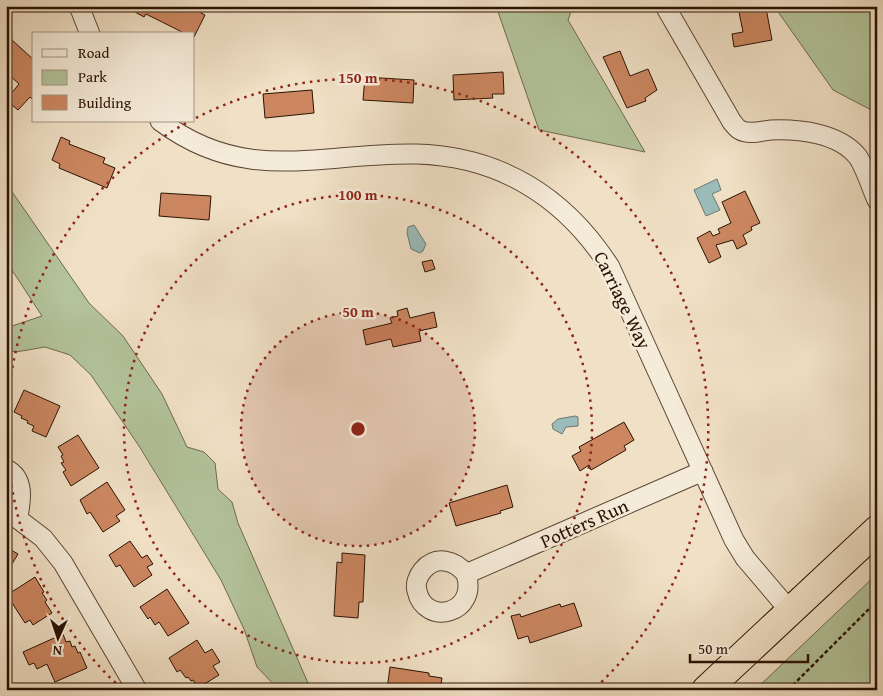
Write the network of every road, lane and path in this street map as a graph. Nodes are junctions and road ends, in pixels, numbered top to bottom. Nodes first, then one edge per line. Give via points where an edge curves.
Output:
1 (80, 6) edge
2 (665, 6) edge
3 (89, 32) edge
4 (162, 122) edge
5 (877, 200) edge
6 (6, 469) edge
7 (703, 471) junction
8 (12, 514) edge
9 (877, 530) edge
10 (466, 574) dead end
11 (877, 600) edge
12 (790, 611) junction
13 (137, 690) edge
14 (706, 690) edge
15 (788, 690) edge

1 - 3 street
2 - 5 street via 732,122 740,130 795,130 830,139 858,158
4 - 7 street, Carriage Way via 196,143 253,160 284,163 414,154 442,156 499,170 527,184 571,217 610,267
6 - 8 street via 18,479 22,494
7 - 10 street, Potters Run
7 - 12 street, Carriage Way via 744,558
8 - 13 street via 42,538 63,563
9 - 12 highway
11 - 15 path
12 - 14 highway

